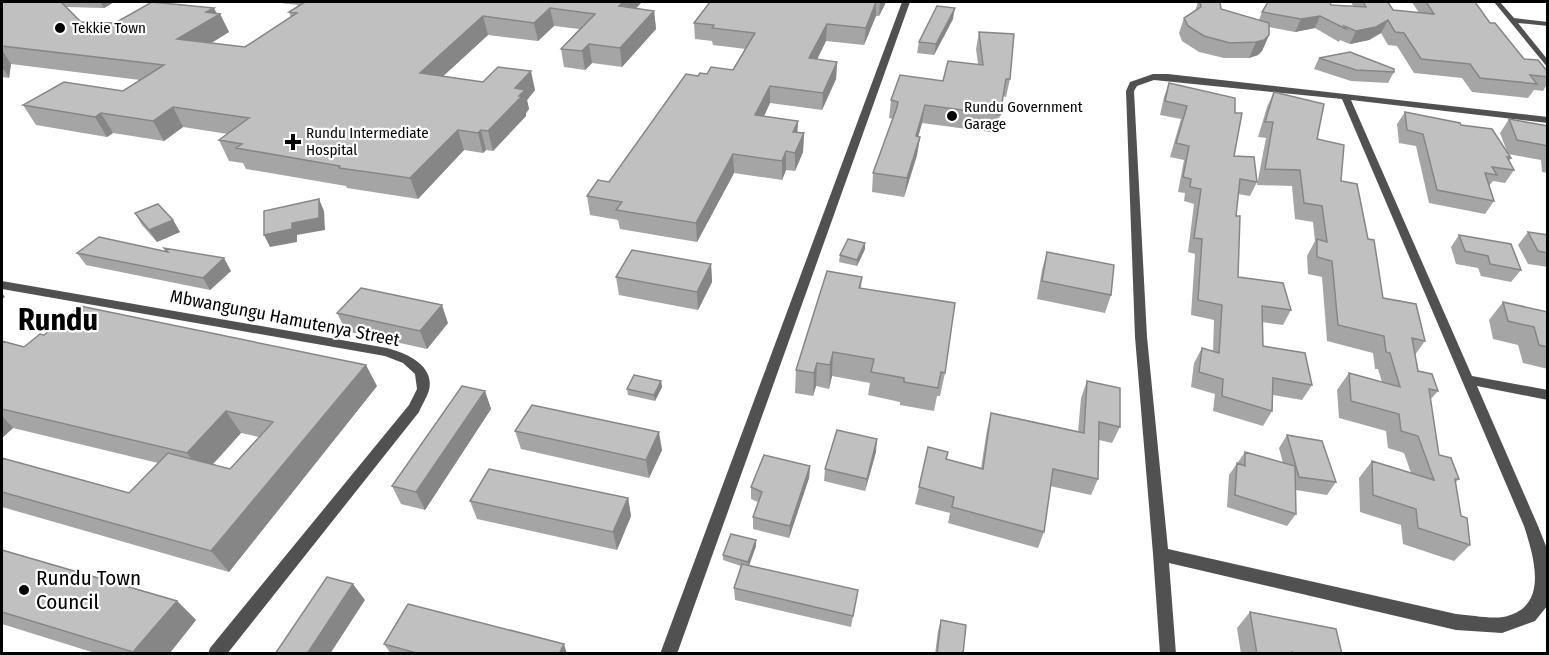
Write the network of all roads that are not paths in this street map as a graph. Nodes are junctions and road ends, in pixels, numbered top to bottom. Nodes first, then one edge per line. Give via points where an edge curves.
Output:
1 (906, 2) edge
2 (1497, 2) edge
3 (1512, 21) junction
4 (1548, 24) edge
5 (1548, 66) edge
6 (1346, 99) junction
7 (1548, 120) edge
8 (2, 285) edge
9 (1469, 380) junction
10 (1548, 395) edge
11 (1161, 554) junction
12 (216, 654) edge
13 (668, 654) edge
14 (1168, 654) edge

1 - 13 street
2 - 3 street
3 - 4 street
3 - 5 street
6 - 7 street
6 - 9 street
6 - 11 street via 1153,77 1133,84 1130,91 1141,337
8 - 12 street, Mbwangungu Hamutenya Street via 387,352 407,360 421,372 423,389 414,408
9 - 10 street
9 - 11 street via 1545,566 1545,596 1529,616 1502,625 1456,622
11 - 14 street

